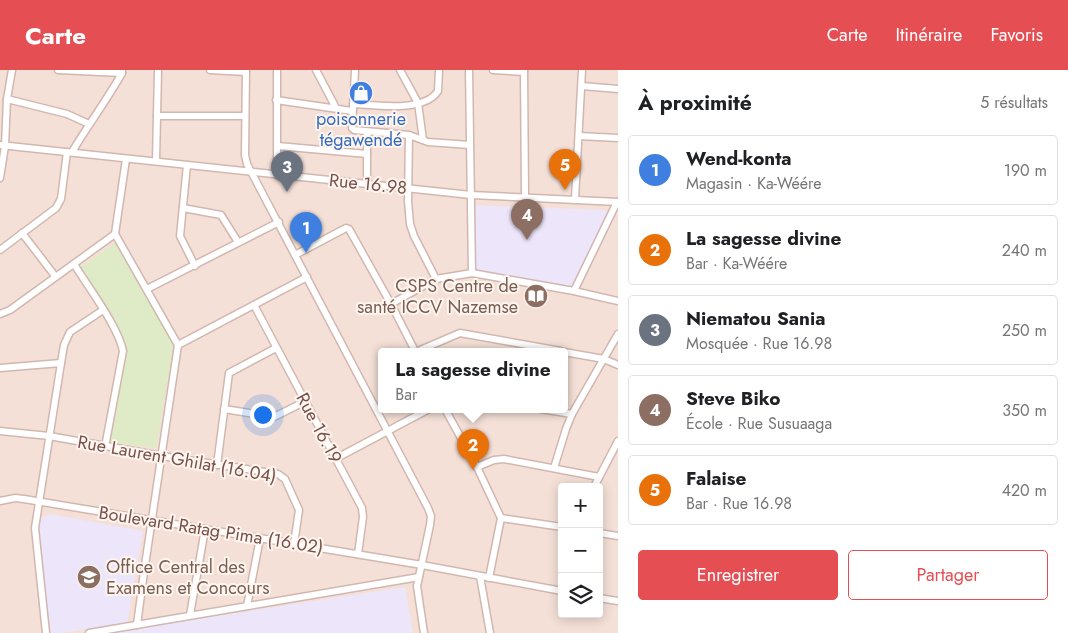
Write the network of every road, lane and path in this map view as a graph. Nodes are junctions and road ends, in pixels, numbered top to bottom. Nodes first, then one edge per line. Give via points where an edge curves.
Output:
1 (12, 70) edge
2 (59, 70) edge
3 (158, 70) edge
4 (210, 70) edge
5 (277, 70) edge
6 (316, 70) edge
7 (355, 70) edge
8 (439, 70) edge
9 (469, 70) edge
10 (493, 70) edge
11 (582, 70) edge
12 (246, 71) edge
13 (400, 71) edge
14 (524, 71) edge
15 (122, 72) edge
16 (582, 86) junction
17 (618, 89) edge
18 (7, 99) junction
19 (276, 100) junction
20 (418, 103) junction
21 (352, 107) junction
22 (336, 108) junction
23 (3, 114) edge
24 (157, 116) junction
25 (245, 116) junction
26 (89, 124) junction
27 (367, 132) junction
28 (409, 135) junction
29 (579, 136) junction
30 (618, 138) edge
31 (423, 140) junction
32 (470, 145) junction
33 (2, 146) edge
34 (278, 146) junction
35 (70, 152) junction
36 (367, 154) junction
37 (126, 159) junction
38 (156, 161) junction
39 (187, 165) junction
40 (251, 172) junction
41 (278, 175) junction
42 (0, 178) edge
43 (367, 183) junction
44 (409, 188) junction
45 (470, 195) junction
46 (525, 197) junction
47 (576, 199) junction
48 (618, 202) edge
49 (183, 208) junction
50 (279, 222) junction
51 (22, 233) junction
52 (115, 234) junction
53 (238, 242) junction
54 (0, 250) edge
55 (295, 254) junction
56 (74, 264) junction
57 (195, 266) junction
58 (472, 273) junction
59 (55, 276) junction
60 (307, 277) junction
61 (436, 279) junction
62 (147, 289) junction
63 (574, 291) junction
64 (618, 300) edge
65 (392, 304) junction
66 (254, 305) junction
67 (103, 310) junction
68 (0, 314) edge
69 (618, 334) edge
70 (178, 345) junction
71 (276, 348) junction
72 (414, 348) edge
73 (424, 348) edge
74 (541, 348) edge
75 (568, 353) edge
76 (604, 359) junction
77 (61, 363) junction
78 (618, 365) edge
79 (0, 368) edge
80 (306, 401) junction
81 (224, 409) junction
82 (378, 412) edge
83 (379, 413) edge
84 (422, 413) edge
85 (446, 413) edge
86 (566, 413) edge
87 (572, 414) junction
88 (0, 431) edge
89 (388, 431) junction
90 (49, 436) junction
91 (618, 441) edge
92 (105, 447) junction
93 (162, 456) junction
94 (335, 459) junction
95 (216, 465) junction
96 (478, 467) junction
97 (554, 468) junction
98 (599, 477) junction
99 (596, 483) edge
100 (40, 501) junction
101 (0, 502) edge
102 (501, 518) junction
103 (152, 520) junction
104 (558, 526) edge
105 (205, 529) junction
106 (603, 534) edge
107 (618, 536) edge
108 (260, 538) junction
109 (294, 544) junction
110 (358, 554) junction
111 (422, 565) junction
112 (480, 576) junction
113 (419, 577) junction
114 (490, 578) junction
115 (558, 590) edge
116 (603, 599) edge
117 (618, 601) edge
118 (247, 606) junction
119 (190, 615) junction
120 (137, 625) junction
121 (46, 633) edge
122 (89, 633) edge
123 (424, 633) edge
124 (490, 633) edge

1 - 18 street
2 - 15 street
3 - 24 street
4 - 12 street
5 - 19 street
6 - 22 street
7 - 21 street
8 - 20 street via 438,91
9 - 32 street
10 - 14 street
11 - 16 street
12 - 25 street
13 - 20 street
14 - 46 street
15 - 26 street
16 - 17 street
16 - 29 street
18 - 23 street
18 - 26 street via 67,114
19 - 22 street
19 - 34 street
20 - 21 street
20 - 31 street
21 - 22 street
21 - 27 street via 352,128
23 - 33 street
24 - 25 street
24 - 38 street
25 - 40 street via 245,156
26 - 35 street
27 - 28 street
27 - 36 street
28 - 31 street
28 - 44 street
29 - 30 street
29 - 47 street
31 - 32 street
32 - 45 street
33 - 35 street, Rue 16.98
33 - 42 street
34 - 36 street
34 - 41 street
35 - 37 street, Rue 16.98
35 - 51 street via 61,199 56,208
36 - 43 street
37 - 38 street, Rue 16.98
37 - 52 street
38 - 39 street, Rue 16.98
39 - 40 street, Rue 16.98
39 - 49 street
40 - 41 street, Rue 16.98
40 - 50 street
41 - 43 street, Rue 16.98
43 - 44 street, Rue 16.98
44 - 45 street, Rue 16.98
44 - 61 street via 410,224
45 - 46 street, Rue 16.98
45 - 58 street
46 - 47 street, Rue 16.98
47 - 48 street, Rue 16.98
48 - 63 street
49 - 53 street via 221,215
49 - 57 street via 180,236
50 - 53 street
50 - 55 street
51 - 54 street
51 - 59 street
52 - 56 street
52 - 62 street
53 - 57 street
55 - 60 street
55 - 65 street via 348,228
56 - 59 street
56 - 67 street
57 - 62 street
58 - 61 street
58 - 63 street
59 - 68 street
60 - 66 street
60 - 82 street
61 - 65 street
62 - 70 street
63 - 64 street
65 - 72 street
66 - 70 street
66 - 71 street, Rue 16.19
67 - 77 street via 70,332
67 - 92 street via 124,351
69 - 76 street
70 - 93 street
71 - 80 street, Rue 16.19
71 - 81 street via 229,373
73 - 74 street via 466,334
75 - 76 street
76 - 78 street
76 - 87 street
77 - 79 street
77 - 90 street
80 - 81 street via 274,417
80 - 94 street, Rue 16.19
81 - 95 street
83 - 89 street
84 - 89 street
85 - 96 street
86 - 87 street
87 - 97 street
88 - 90 street, Rue Laurent Ghilat (16.04)
89 - 94 street
89 - 111 street via 431,516
90 - 92 street, Rue Laurent Ghilat (16.04)
90 - 100 street
91 - 98 street
92 - 93 street, Rue Laurent Ghilat (16.04)
93 - 95 street, Rue Laurent Ghilat (16.04)
93 - 103 street
94 - 110 street, Rue 16.19 via 364,512
95 - 109 street, Rue Laurent Ghilat (16.04) via 278,474 284,479 299,510
96 - 97 street via 499,459
96 - 102 street
97 - 98 street
98 - 99 street
100 - 101 street, Boulevard Ratag Pima (16.02) via 15,498
100 - 103 street, Boulevard Ratag Pima (16.02)
100 - 121 street via 35,528
102 - 104 street
102 - 114 street
103 - 105 street, Boulevard Ratag Pima (16.02)
103 - 120 street
105 - 108 street, Boulevard Ratag Pima (16.02)
105 - 119 street
106 - 107 street
108 - 109 street, Boulevard Ratag Pima (16.02)
108 - 118 street
109 - 110 street, Boulevard Ratag Pima (16.02)
110 - 111 street, Boulevard Ratag Pima (16.02)
111 - 112 street, Boulevard Ratag Pima (16.02)
111 - 113 street
112 - 114 street, Boulevard Ratag Pima (16.02)
112 - 124 street
113 - 118 street
113 - 123 street via 418,598
114 - 115 street, Boulevard Ratag Pima (16.02)
116 - 117 street
118 - 119 street
119 - 120 street
120 - 122 street

